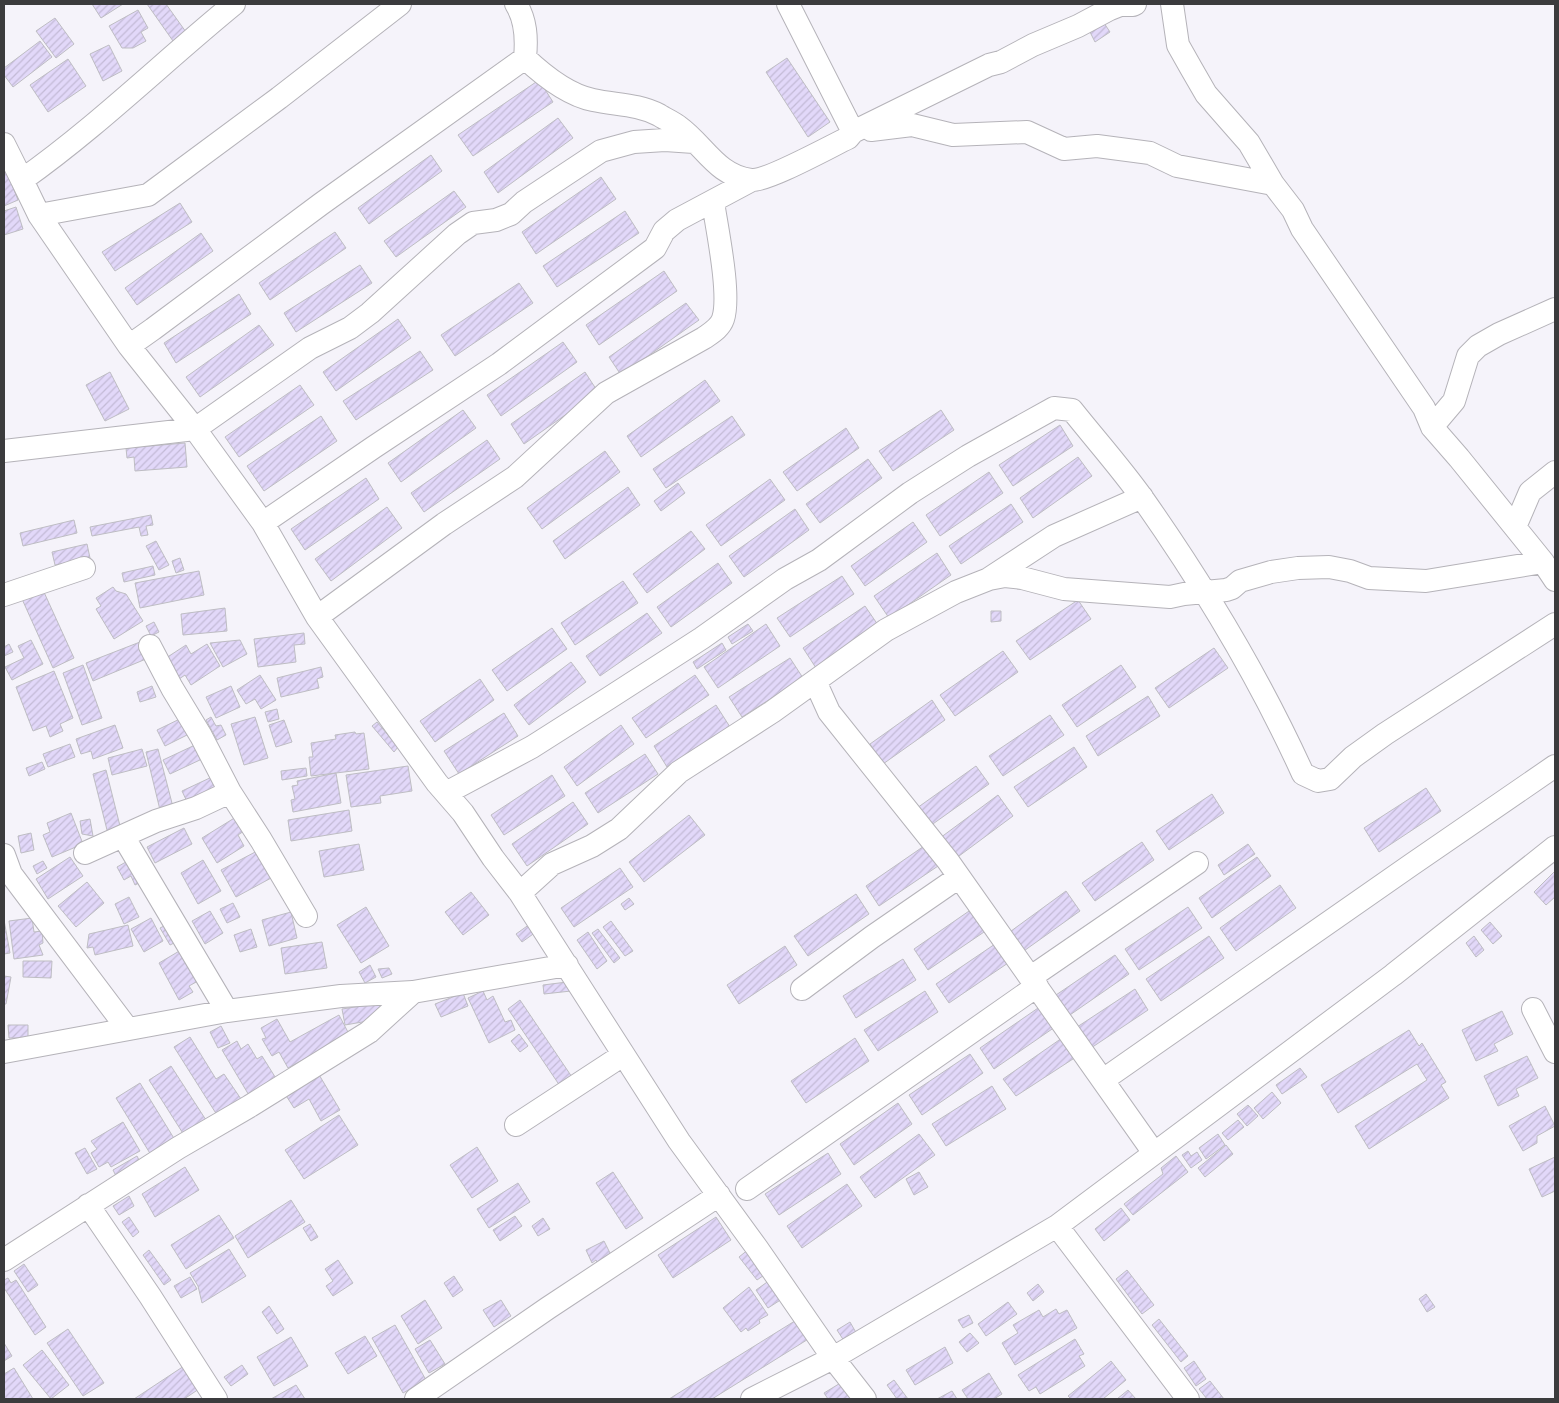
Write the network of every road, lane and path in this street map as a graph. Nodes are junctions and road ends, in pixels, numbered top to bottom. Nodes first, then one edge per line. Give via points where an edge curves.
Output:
1 (234, 4) edge
2 (400, 4) edge
3 (516, 4) edge
4 (788, 4) edge
5 (1135, 4) edge
6 (1172, 4) edge
7 (525, 58) junction
8 (853, 132) junction
9 (694, 142) junction
10 (4, 144) edge
11 (22, 180) junction
12 (752, 180) junction
13 (1273, 184) junction
14 (713, 202) junction
15 (39, 215) junction
16 (1555, 309) edge
17 (129, 346) junction
18 (1432, 427) junction
19 (195, 429) junction
20 (4, 451) edge
21 (1555, 472) edge
22 (1142, 497) junction
23 (263, 523) junction
24 (1515, 527) junction
25 (84, 568) dead end
26 (1549, 571) edge
27 (989, 579) junction
28 (1205, 592) junction
29 (4, 595) edge
30 (317, 617) junction
31 (1555, 624) edge
32 (150, 646) dead end
33 (815, 681) junction
34 (1555, 766) edge
35 (230, 792) junction
36 (446, 793) junction
37 (123, 836) junction
38 (1555, 847) edge
39 (85, 853) dead end
40 (1197, 863) dead end
41 (6, 868) edge
42 (959, 877) junction
43 (520, 893) junction
44 (306, 916) dead end
45 (567, 965) junction
46 (1034, 982) junction
47 (802, 989) dead end
48 (413, 992) junction
49 (1533, 1009) dead end
50 (227, 1011) junction
51 (127, 1028) junction
52 (4, 1052) edge
53 (1555, 1052) edge
54 (624, 1055) junction
55 (1103, 1080) junction
56 (516, 1126) dead end
57 (1154, 1153) junction
58 (747, 1189) dead end
59 (719, 1195) junction
60 (88, 1205) junction
61 (1058, 1226) junction
62 (4, 1260) edge
63 (833, 1358) junction
64 (216, 1399) edge
65 (416, 1399) edge
66 (752, 1399) edge
67 (865, 1399) edge
68 (1188, 1399) edge

1 - 11 street
2 - 15 street via 148,195
3 - 7 street via 523,15
4 - 8 street
5 - 8 street via 1110,9
6 - 13 street via 1178,45 1206,94 1249,144
7 - 9 street via 572,92 591,100 646,109 679,127
7 - 17 street
8 - 12 street via 848,138 767,177
8 - 13 street via 912,125 953,135 1027,132 1064,149 1097,146 1150,153 1177,166
9 - 12 street via 725,172
9 - 19 street via 634,142 602,151 511,214 473,223 350,328 310,348
10 - 11 street
11 - 15 street
12 - 14 street
13 - 18 street via 1424,408
14 - 23 street via 678,220 664,232 655,248 499,364
14 - 30 street via 725,302 723,320 718,328 606,393 515,477 444,524
15 - 17 street
16 - 18 street via 1478,346 1468,356 1454,401
17 - 19 street
18 - 24 street
19 - 20 street
19 - 23 street
21 - 24 street via 1530,492
22 - 27 street via 1054,536
22 - 28 street
22 - 36 street via 1072,410 1054,408 918,488 819,560 785,579 702,638 540,742
23 - 30 street
24 - 26 street
25 - 29 street
26 - 28 street via 1426,581 1369,578 1329,568 1298,568 1240,581 1226,590
27 - 28 street via 1005,576 1064,589 1164,598
27 - 33 street via 956,592 886,630
28 - 31 street via 1261,687 1303,774 1318,780 1330,778 1385,734
30 - 36 street
32 - 35 street
33 - 42 street via 829,712
33 - 43 street via 679,772 619,829 592,846 552,864
34 - 55 street
35 - 37 street
35 - 44 street
36 - 43 street
37 - 39 street
37 - 50 street
38 - 57 street via 1385,981
40 - 46 street
41 - 51 street
42 - 46 street
42 - 47 street
43 - 45 street
45 - 48 street
45 - 54 street
46 - 55 street
46 - 58 street
48 - 50 street via 341,996
48 - 60 street via 369,1032
49 - 53 street
50 - 51 street
51 - 52 street
54 - 56 street
54 - 59 street via 679,1141
55 - 57 street
57 - 61 street
59 - 63 street
59 - 65 street
60 - 62 street
60 - 64 street
61 - 63 street
61 - 68 street
63 - 66 street
63 - 67 street

